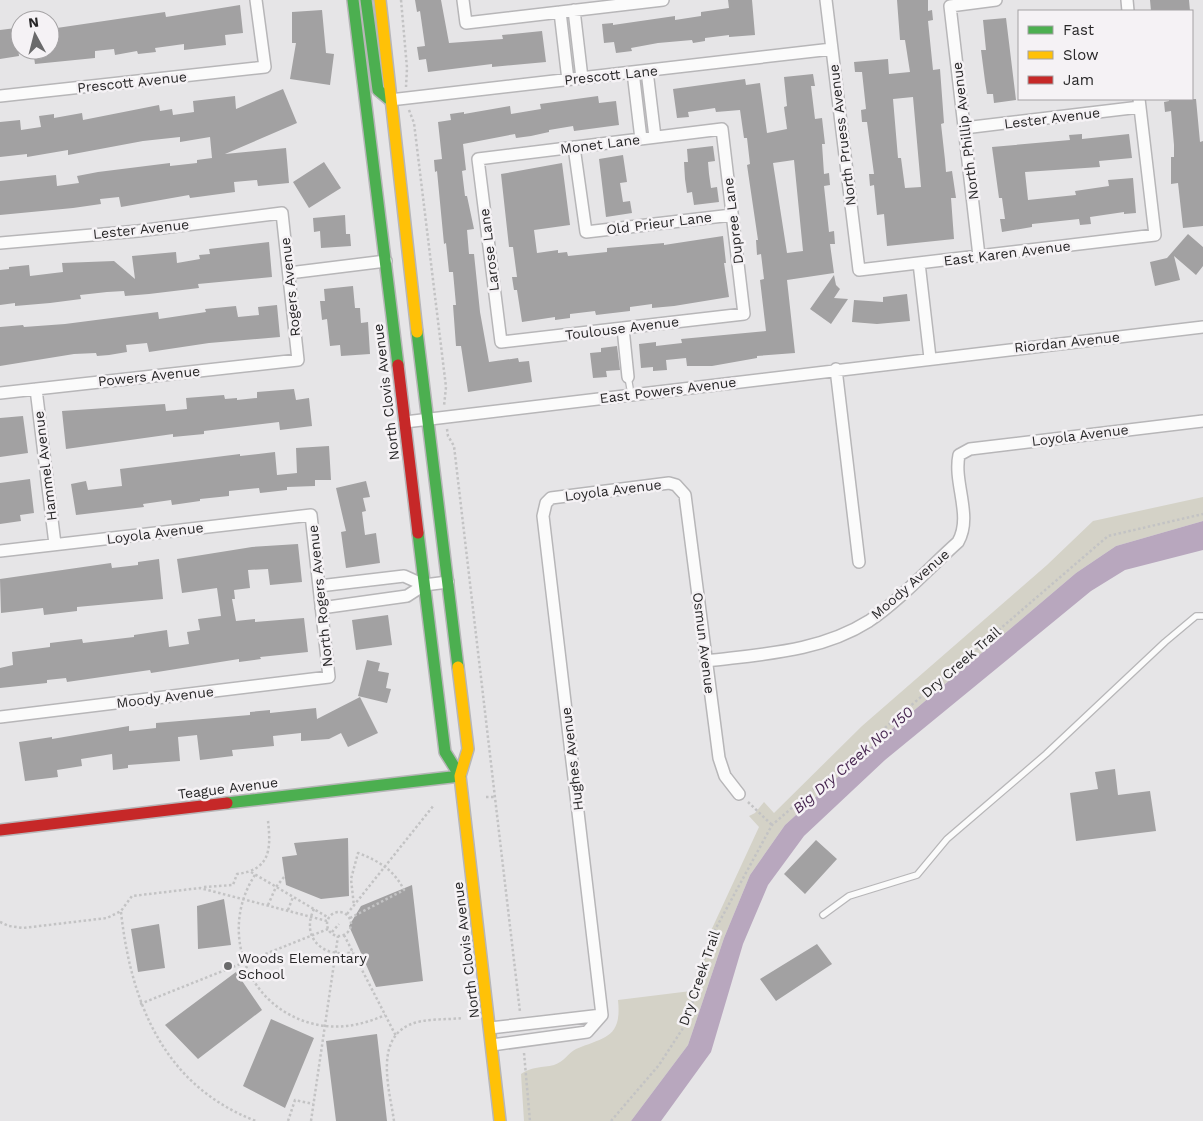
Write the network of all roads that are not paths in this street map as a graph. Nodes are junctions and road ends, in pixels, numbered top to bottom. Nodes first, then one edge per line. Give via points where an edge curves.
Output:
1 (256, 0) edge
2 (353, 0) edge
3 (366, 0) edge
4 (380, 0) edge
5 (463, 0) edge
6 (662, 0) edge
7 (826, 0) edge
8 (996, 0) edge
9 (574, 10) junction
10 (560, 12) junction
11 (832, 49) junction
12 (647, 71) junction
13 (633, 72) junction
14 (582, 78) junction
15 (568, 80) junction
16 (0, 96) edge
17 (390, 100) junction
18 (1139, 103) edge
19 (964, 128) junction
20 (722, 129) joint
21 (655, 137) junction
22 (641, 139) junction
23 (574, 147) junction
24 (478, 159) joint
25 (282, 213) joint
26 (732, 214) junction
27 (0, 242) edge
28 (980, 256) junction
29 (386, 261) junction
30 (919, 263) junction
31 (859, 270) joint
32 (289, 273) junction
33 (744, 314) joint
34 (1203, 327) edge
35 (623, 328) junction
36 (501, 342) joint
37 (930, 358) junction
38 (298, 360) joint
39 (836, 369) junction
40 (628, 377) joint
41 (36, 389) junction
42 (0, 393) edge
43 (631, 394) junction
44 (428, 419) junction
45 (1203, 421) edge
46 (405, 422) junction
47 (681, 489) joint
48 (546, 503) joint
49 (311, 515) joint
50 (963, 533) joint
51 (55, 544) junction
52 (0, 551) edge
53 (859, 562) dead end
54 (448, 582) junction
55 (424, 585) junction
56 (319, 586) junction
57 (321, 608) junction
58 (1203, 616) edge
59 (707, 661) junction
60 (329, 677) joint
61 (0, 717) edge
62 (460, 776) junction
63 (739, 794) road end
64 (0, 830) edge
65 (824, 915) dead end
66 (602, 1015) junction
67 (490, 1028) junction
68 (492, 1045) junction
69 (500, 1121) edge

1 - 16 street, Prescott Avenue via 265,67
2 - 29 main road, North Clovis Avenue
3 - 17 main road via 378,90
4 - 17 main road, North Clovis Avenue
5 - 10 street via 466,23
6 - 9 street
7 - 11 street, North Pruess Avenue
8 - 19 street, North Phillip Avenue via 950,6
9 - 10 street
9 - 14 street
10 - 15 street
11 - 12 street, Prescott Lane
11 - 31 street, North Pruess Avenue
12 - 13 street, Prescott Lane
12 - 21 street
13 - 14 street, Prescott Lane
13 - 22 street
14 - 15 street, Prescott Lane
15 - 17 street, Prescott Lane
17 - 44 main road, North Clovis Avenue
18 - 19 street, Lester Avenue
18 - 28 street, East Karen Avenue via 1155,235
19 - 28 street, North Phillip Avenue
20 - 21 street, Monet Lane
20 - 26 street, Dupree Lane
21 - 22 street, Monet Lane
22 - 23 street, Monet Lane
23 - 24 street, Monet Lane
23 - 26 street, Old Prieur Lane via 586,232
24 - 36 street, Larose Lane
25 - 27 street, Lester Avenue via 138,231
25 - 32 street, Rogers Avenue
26 - 33 street, Dupree Lane
28 - 30 street, East Karen Avenue
29 - 32 street
29 - 46 main road, North Clovis Avenue
30 - 31 street, East Karen Avenue
30 - 37 street
32 - 38 street, Rogers Avenue
33 - 35 street, Toulouse Avenue
34 - 37 street, Riordan Avenue
35 - 36 street, Toulouse Avenue
35 - 40 street
37 - 39 street, East Powers Avenue
38 - 41 street, Powers Avenue
39 - 43 street, East Powers Avenue
39 - 53 street
40 - 43 lane
41 - 42 street, Powers Avenue
41 - 51 street, Hammel Avenue
43 - 44 street, East Powers Avenue
44 - 46 street, East Powers Avenue
44 - 54 main road, North Clovis Avenue
45 - 50 street, Loyola Avenue via 970,449 959,455 956,468
46 - 55 main road, North Clovis Avenue
47 - 48 street, Loyola Avenue via 669,483 558,496
47 - 59 street, Osmun Avenue via 687,502
48 - 66 street, Hughes Avenue via 543,516
49 - 51 street, Loyola Avenue
49 - 56 street, North Rogers Avenue
50 - 59 street, Moody Avenue via 958,542 884,609 854,629 789,651
51 - 52 street, Loyola Avenue
54 - 55 street
54 - 62 main road, North Clovis Avenue via 468,749
55 - 56 street via 404,576
55 - 57 street via 407,596
55 - 62 main road, North Clovis Avenue via 445,752
56 - 57 street, North Rogers Avenue
57 - 60 street, North Rogers Avenue
58 - 65 lane via 1196,616 1165,642 1046,754 947,839 917,875 849,896
59 - 63 street, Osmun Avenue via 719,758 725,776
60 - 61 street, Moody Avenue
62 - 64 main road, Teague Avenue
62 - 67 main road, North Clovis Avenue
66 - 67 street
66 - 68 street via 587,1032
67 - 68 main road, North Clovis Avenue
68 - 69 main road, North Clovis Avenue

